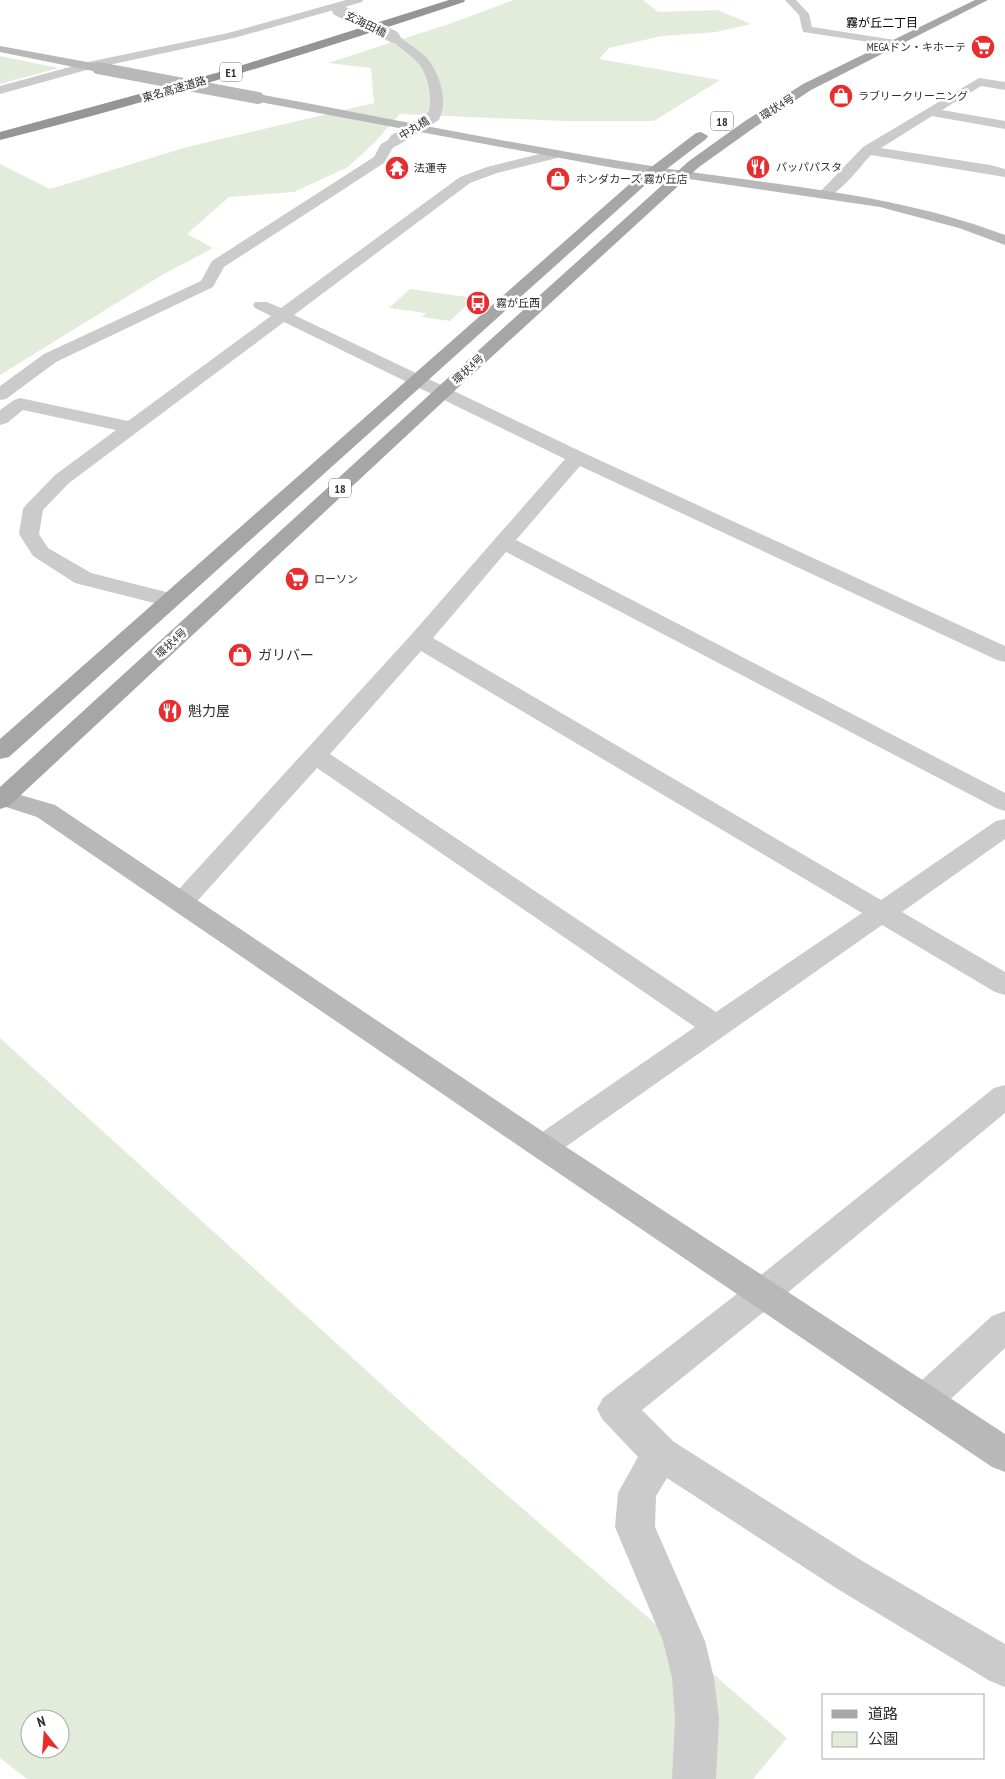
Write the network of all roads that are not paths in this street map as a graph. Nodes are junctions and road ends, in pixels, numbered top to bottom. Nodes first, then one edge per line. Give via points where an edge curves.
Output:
1 (358, 0) edge
2 (460, 0) edge
3 (790, 0) edge
4 (983, 0) edge
5 (335, 9) junction
6 (378, 14) dead end
7 (343, 25) dead end
8 (892, 37) junction
9 (873, 40) junction
10 (0, 49) edge
11 (854, 49) dead end
12 (93, 67) junction
13 (186, 71) dead end
14 (1005, 86) edge
15 (130, 87) dead end
16 (0, 90) edge
17 (930, 112) junction
18 (434, 116) joint
19 (1005, 125) edge
20 (712, 129) dead end
21 (0, 136) edge
22 (868, 150) junction
23 (556, 154) junction
24 (654, 171) junction
25 (1005, 173) edge
26 (680, 175) junction
27 (824, 194) junction
28 (1005, 240) edge
29 (261, 305) dead end
30 (281, 316) junction
31 (416, 380) junction
32 (443, 392) junction
33 (0, 395) edge
34 (0, 419) edge
35 (132, 427) junction
36 (577, 457) junction
37 (503, 542) junction
38 (170, 600) junction
39 (419, 640) junction
40 (1005, 655) edge
41 (0, 752) edge
42 (315, 754) junction
43 (1, 799) edge
44 (1005, 803) edge
45 (1005, 827) edge
46 (182, 901) junction
47 (884, 912) junction
48 (1005, 985) edge
49 (717, 1027) junction
50 (1005, 1096) edge
51 (543, 1147) junction
52 (763, 1293) junction
53 (1005, 1326) edge
54 (924, 1401) junction
55 (661, 1454) junction
56 (1005, 1455) edge
57 (1005, 1667) edge
58 (694, 1779) edge

1 - 5 street
2 - 21 highway, 東名高速道路 / E1 via 248,68
3 - 9 street via 804,14 807,30
4 - 8 main road, 環状4号 / 18
5 - 12 street
5 - 18 street, 玄海田橋, bridge via 394,37 423,60 437,103
6 - 7 highway
8 - 9 street
8 - 26 main road, 環状4号 / 18 via 750,124
9 - 11 main road
10 - 12 street
12 - 16 street
12 - 23 street, bridge
13 - 15 highway, 東名高速道路
14 - 17 street via 979,82
17 - 19 street
17 - 22 street
18 - 33 street, 中丸橋, bridge via 386,147 379,160 218,264 214,286 50,358
20 - 24 main road, 環状4号 / 18
22 - 25 street
22 - 27 street
23 - 24 street
23 - 30 street via 465,180
24 - 26 street
24 - 31 main road, 環状4号 / 18
26 - 27 street
26 - 32 main road, 環状4号 / 18
27 - 28 street via 912,210
29 - 30 street
30 - 31 street
30 - 35 street
31 - 32 street
31 - 38 main road, 環状4号 / 18
32 - 36 street
32 - 43 main road, 環状4号 / 18
34 - 35 street via 20,404
35 - 38 street via 62,479 33,509 29,534 40,552 83,578
36 - 37 street
36 - 40 street
37 - 39 street
37 - 44 street
38 - 41 main road, 環状4号 / 18
39 - 42 street
39 - 47 street
42 - 46 street
42 - 49 street
43 - 46 street via 46,810
45 - 47 street
46 - 51 street
47 - 48 street
47 - 49 street
49 - 51 street
50 - 52 street
51 - 52 street
52 - 54 street
52 - 55 street via 616,1409
53 - 54 street
54 - 56 street
55 - 57 street via 850,1575
55 - 58 street via 637,1493 635,1527 684,1641 697,1719

